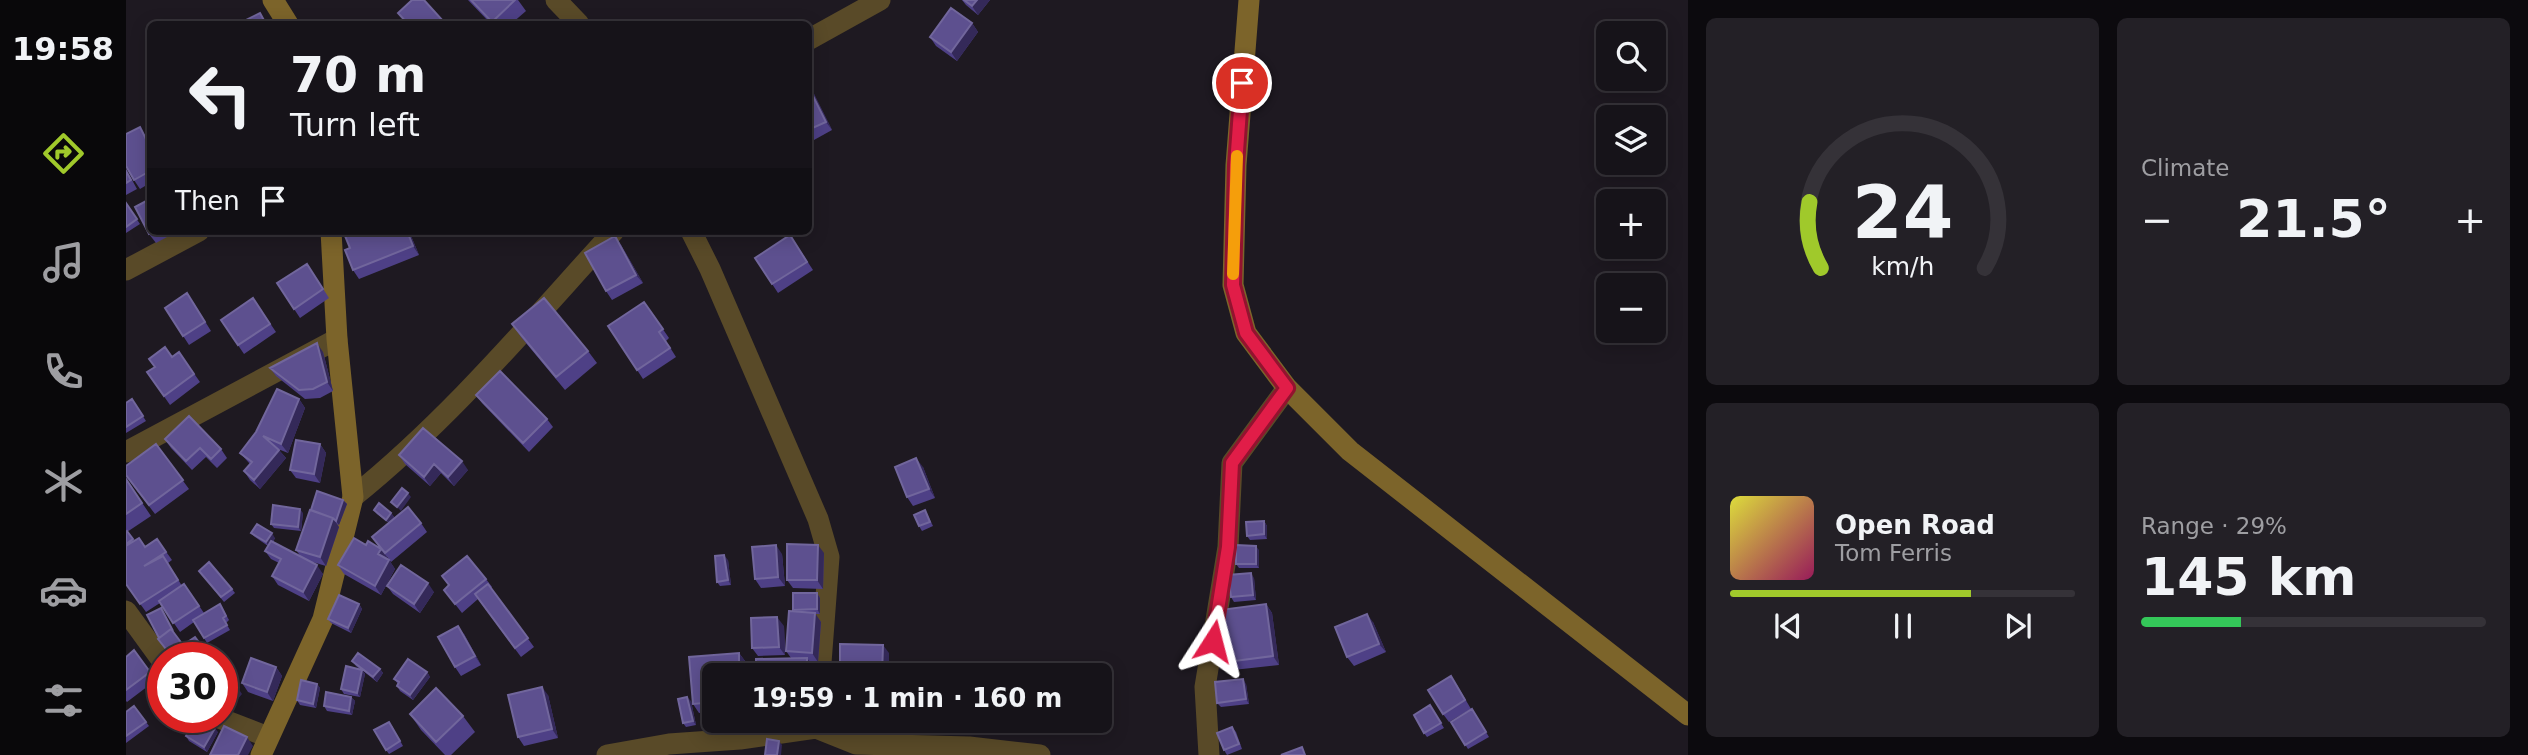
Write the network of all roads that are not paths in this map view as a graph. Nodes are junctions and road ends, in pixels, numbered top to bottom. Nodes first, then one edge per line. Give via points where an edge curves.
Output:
1 (273, 0) edge
2 (555, 0) edge
3 (880, 0) edge
4 (1249, 0) edge
5 (286, 21) edge
6 (576, 21) edge
7 (812, 38) edge
8 (192, 235) edge
9 (331, 235) edge
10 (610, 235) edge
11 (693, 235) edge
12 (126, 270) edge
13 (337, 339) junction
14 (1287, 388) junction
15 (126, 452) edge
16 (353, 497) junction
17 (126, 611) edge
18 (148, 642) edge
19 (821, 663) edge
20 (1688, 715) edge
21 (238, 730) edge
22 (786, 733) edge
23 (830, 733) edge
24 (264, 746) edge
25 (739, 747) edge
26 (855, 750) edge
27 (607, 755) edge
28 (1040, 755) edge
29 (1209, 755) edge

1 - 5 street
2 - 6 street
3 - 7 street
4 - 14 street via 1236,165 1233,285 1246,333
8 - 12 street
9 - 13 street
10 - 16 street via 451,410
11 - 19 street via 818,519 830,557
13 - 15 street
13 - 16 street
14 - 20 street via 1350,451
14 - 29 street via 1232,463 1228,547 1206,687
16 - 24 street via 323,619
17 - 18 street
21 - 24 street
22 - 25 street
23 - 26 street
25 - 27 street via 670,744
26 - 28 street via 969,747

